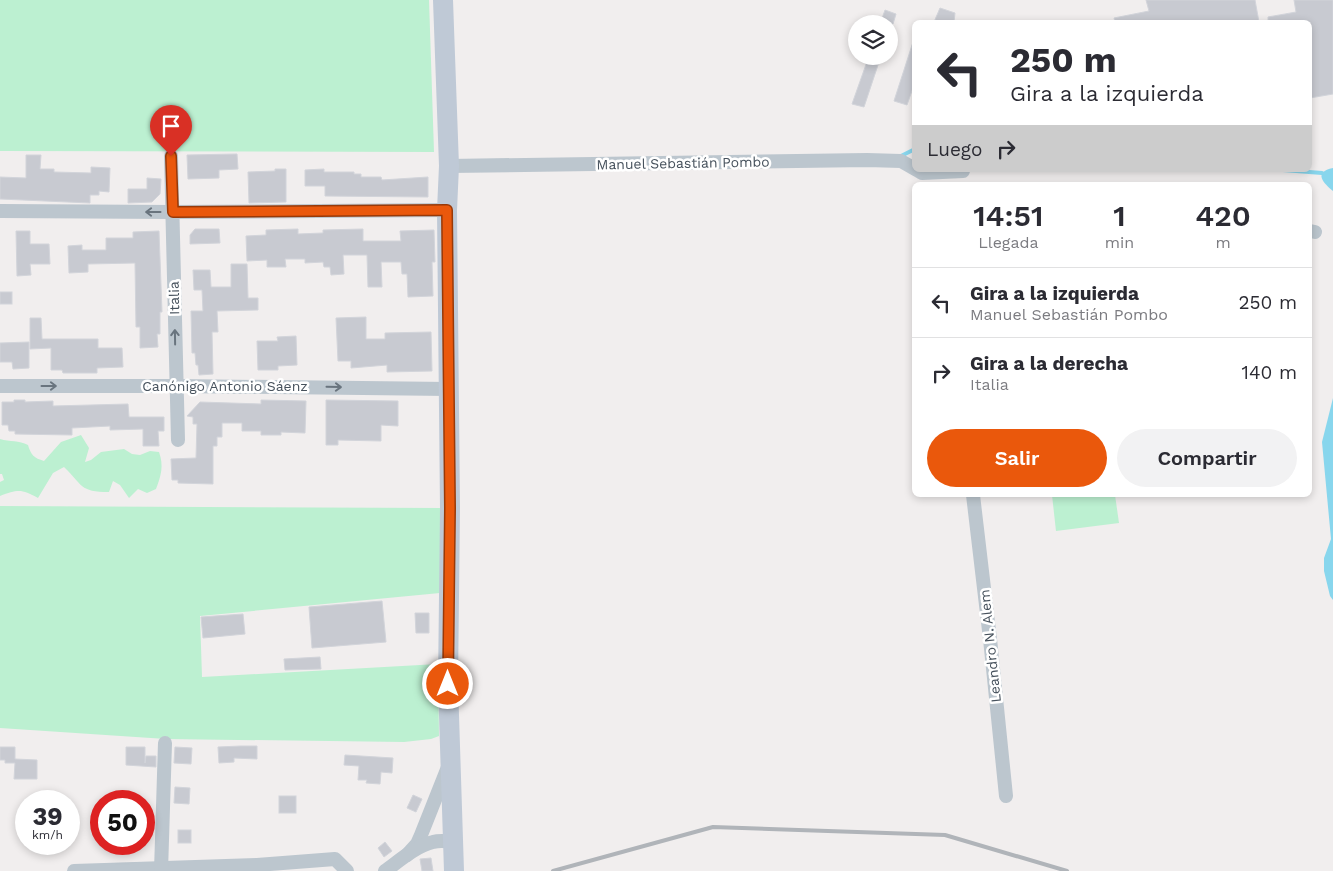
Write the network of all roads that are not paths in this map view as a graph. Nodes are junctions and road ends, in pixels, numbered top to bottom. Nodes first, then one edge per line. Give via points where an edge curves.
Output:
1 (443, 0) edge
2 (171, 156) dead end
3 (449, 166) junction
4 (912, 167) edge
5 (447, 210) junction
6 (0, 211) edge
7 (173, 212) junction
8 (0, 386) edge
9 (176, 386) junction
10 (449, 389) junction
11 (178, 440) dead end
12 (973, 497) edge
13 (165, 743) dead end
14 (451, 759) junction
15 (1006, 796) dead end
16 (453, 842) junction
17 (407, 855) junction
18 (253, 868) edge
19 (161, 870) edge
20 (74, 871) edge
21 (347, 871) edge
22 (385, 871) edge
23 (454, 871) edge

1 - 3 main road
2 - 7 street, Italia
3 - 4 street, Manuel Sebastián Pombo via 867,160 901,161
3 - 5 main road
5 - 7 street
5 - 10 main road
7 -> 6 street
9 -> 7 street, Italia
8 -> 9 street, Canónigo Antonio Sáenz
9 -> 10 street, Canónigo Antonio Sáenz
9 - 11 street, Italia
10 - 14 main road via 448,689
12 - 15 street, Leandro N. Alem
13 - 19 street
14 - 16 main road
14 - 17 street via 417,844
16 - 17 street via 434,842
16 - 23 main road
17 - 22 street
18 - 19 street
18 - 21 street via 335,859
19 - 20 street

